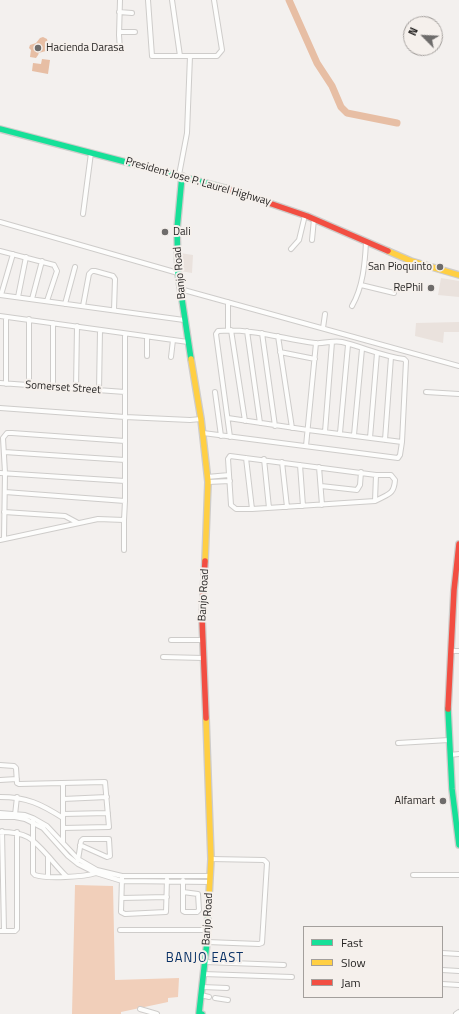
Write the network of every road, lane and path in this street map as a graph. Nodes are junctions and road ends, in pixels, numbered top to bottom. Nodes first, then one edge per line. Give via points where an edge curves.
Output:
1 (120, 0) edge
2 (148, 0) edge
3 (172, 0) edge
4 (214, 0) edge
5 (119, 12) junction
6 (132, 13) dead end
7 (119, 32) junction
8 (135, 32) dead end
9 (120, 50) dead end
10 (180, 56) junction
11 (190, 56) junction
12 (0, 129) edge
13 (92, 152) junction
14 (180, 175) junction
15 (83, 214) dead end
16 (305, 215) junction
17 (314, 219) junction
18 (0, 222) edge
19 (312, 240) dead end
20 (366, 242) junction
21 (291, 248) dead end
22 (0, 251) edge
23 (13, 254) junction
24 (26, 257) junction
25 (42, 261) junction
26 (75, 267) dead end
27 (178, 273) junction
28 (459, 274) edge
29 (361, 285) junction
30 (180, 289) junction
31 (394, 293) dead end
32 (1, 295) edge
33 (18, 297) junction
34 (32, 299) junction
35 (47, 301) junction
36 (228, 302) junction
37 (65, 304) junction
38 (83, 306) junction
39 (352, 306) dead end
40 (114, 310) junction
41 (325, 314) dead end
42 (0, 316) edge
43 (6, 317) junction
44 (29, 319) junction
45 (184, 320) junction
46 (53, 323) junction
47 (77, 326) junction
48 (323, 328) junction
49 (100, 330) junction
50 (230, 330) junction
51 (247, 331) junction
52 (125, 334) junction
53 (262, 334) junction
54 (278, 336) junction
55 (147, 337) junction
56 (173, 340) junction
57 (188, 342) junction
58 (332, 342) junction
59 (316, 343) junction
60 (348, 345) junction
61 (362, 349) junction
62 (280, 352) junction
63 (377, 353) junction
64 (147, 356) dead end
65 (171, 357) dead end
66 (392, 357) junction
67 (315, 359) junction
68 (459, 366) edge
69 (0, 383) edge
70 (6, 384) junction
71 (29, 385) junction
72 (53, 388) junction
73 (76, 389) junction
74 (99, 391) junction
75 (125, 392) junction
76 (215, 392) dead end
77 (426, 392) dead end
78 (459, 394) edge
79 (0, 408) edge
80 (125, 418) junction
81 (228, 418) junction
82 (201, 419) junction
83 (245, 421) junction
84 (260, 423) junction
85 (276, 426) junction
86 (292, 428) junction
87 (308, 430) junction
88 (202, 432) junction
89 (325, 432) junction
90 (340, 433) junction
91 (354, 435) junction
92 (221, 436) junction
93 (230, 437) junction
94 (370, 438) junction
95 (385, 440) junction
96 (125, 441) junction
97 (402, 442) junction
98 (306, 446) junction
99 (4, 452) junction
100 (246, 458) junction
101 (125, 460) junction
102 (264, 460) junction
103 (282, 462) junction
104 (300, 465) junction
105 (319, 467) junction
106 (361, 472) junction
107 (2, 473) edge
108 (376, 474) junction
109 (229, 475) junction
110 (207, 480) junction
111 (125, 481) junction
112 (230, 481) junction
113 (321, 486) junction
114 (5, 492) junction
115 (125, 501) junction
116 (376, 501) junction
117 (322, 504) junction
118 (303, 506) junction
119 (287, 507) junction
120 (269, 508) junction
121 (252, 509) junction
122 (4, 512) junction
123 (124, 520) junction
124 (78, 523) junction
125 (2, 540) edge
126 (459, 544) edge
127 (124, 550) dead end
128 (171, 640) dead end
129 (203, 640) junction
130 (452, 651) junction
131 (459, 651) edge
132 (163, 657) dead end
133 (203, 658) junction
134 (450, 740) junction
135 (398, 743) dead end
136 (450, 754) junction
137 (459, 754) edge
138 (0, 765) edge
139 (17, 779) junction
140 (0, 780) edge
141 (63, 784) junction
142 (0, 797) edge
143 (17, 797) junction
144 (107, 797) junction
145 (63, 799) junction
146 (457, 807) edge
147 (0, 813) edge
148 (108, 813) junction
149 (15, 815) junction
150 (63, 816) junction
151 (0, 817) edge
152 (33, 820) junction
153 (63, 828) junction
154 (1, 832) edge
155 (17, 832) junction
156 (33, 840) junction
157 (63, 843) junction
158 (459, 845) edge
159 (80, 846) junction
160 (63, 849) junction
161 (48, 856) junction
162 (211, 859) junction
163 (78, 862) junction
164 (96, 872) junction
165 (413, 875) dead end
166 (459, 875) edge
167 (48, 876) junction
168 (66, 876) junction
169 (122, 876) junction
170 (145, 876) junction
171 (167, 876) junction
172 (184, 876) junction
173 (190, 876) junction
174 (210, 879) junction
175 (122, 881) junction
176 (145, 881) junction
177 (167, 881) junction
178 (183, 881) junction
179 (190, 882) junction
180 (183, 892) junction
181 (167, 897) junction
182 (122, 898) junction
183 (120, 930) dead end
184 (208, 930) junction
185 (2, 931) edge
186 (207, 942) junction
187 (443, 953) edge
188 (459, 954) edge
189 (205, 962) junction
190 (284, 965) dead end
191 (443, 970) edge
192 (459, 971) edge
193 (204, 974) junction
194 (292, 978) dead end
195 (443, 984) edge
196 (459, 985) edge
197 (202, 987) junction
198 (226, 988) dead end
199 (201, 996) junction
200 (209, 997) dead end
201 (215, 998) dead end
202 (228, 1000) dead end
203 (140, 1009) dead end
204 (157, 1014) edge
205 (200, 1014) edge

1 - 5 street
2 - 10 street via 152,56
3 - 10 street
4 - 11 street via 222,50 217,56
5 - 6 street
5 - 7 street
7 - 8 street
7 - 9 street
10 - 11 street
11 - 14 street via 187,133
12 - 13 main road, President Jose P. Laurel Highway
13 - 14 main road, President Jose P. Laurel Highway
13 - 15 street
14 - 16 main road, President Jose P. Laurel Highway via 238,191
14 - 27 main road, Banjo Road
16 - 17 main road, President Jose P. Laurel Highway
16 - 21 street via 299,240
17 - 19 street
17 - 20 main road, President Jose P. Laurel Highway
18 - 27 street
20 - 28 main road, President Jose P. Laurel Highway via 411,261
20 - 29 street
22 - 23 street
23 - 24 street
23 - 32 street
24 - 25 street
24 - 33 street
25 - 34 street
25 - 35 street via 54,265 56,272
26 - 37 street
27 - 30 main road, Banjo Road
29 - 31 street
29 - 39 street
30 - 36 street
30 - 45 main road, Banjo Road
32 - 33 street
33 - 34 street
34 - 35 street
35 - 37 street
36 - 48 street
36 - 50 street
37 - 38 street
38 - 40 street
38 - 40 street via 89,274 95,271 113,276 115,279
40 - 45 street
41 - 48 street
42 - 43 street
43 - 44 street
43 - 70 street
44 - 46 street
44 - 71 street
45 - 57 main road, Banjo Road
46 - 47 street
46 - 72 street
47 - 49 street
47 - 73 street
48 - 68 street
49 - 52 street
49 - 74 street
50 - 51 street
50 - 81 street via 218,331 216,334
50 - 83 street
51 - 53 street
51 - 84 street
52 - 55 street
52 - 75 street
53 - 54 street
53 - 85 street
54 - 59 street
54 - 62 street
55 - 56 street
55 - 64 street
56 - 57 street
56 - 65 street
57 - 82 main road, Banjo Road
58 - 59 street
58 - 60 street via 344,342
58 - 89 street
59 - 67 street
60 - 61 street
60 - 90 street
61 - 63 street
61 - 91 street
62 - 67 street
62 - 86 street
63 - 66 street
63 - 94 street
66 - 95 street
66 - 97 street via 407,362
67 - 87 street
69 - 70 street, Somerset Street
70 - 71 street, Somerset Street
71 - 72 street, Somerset Street
72 - 73 street, Somerset Street
73 - 74 street, Somerset Street
74 - 75 street, Somerset Street
75 - 80 street
76 - 92 street
77 - 78 street
79 - 80 street
80 - 82 street
80 - 96 street
81 - 83 street
81 - 93 street
82 - 88 main road, Banjo Road
83 - 84 street
84 - 85 street
85 - 86 street
86 - 87 street
87 - 89 street
87 - 98 street
88 - 92 street
88 - 110 main road, Banjo Road
89 - 90 street
90 - 91 street
91 - 94 street
92 - 93 street
93 - 98 street
94 - 95 street
95 - 97 street
96 - 99 street via 7,433 3,438
96 - 101 street
97 - 98 street via 400,455 396,458
99 - 101 street
99 - 107 street
100 - 102 street
100 - 109 street via 228,457
100 - 121 street
101 - 111 street
102 - 103 street
102 - 120 street
103 - 104 street
103 - 119 street
104 - 105 street
104 - 118 street
105 - 106 street
105 - 113 street
106 - 108 street
106 - 113 street via 357,490
107 - 111 street
107 - 114 street
108 - 116 street
108 - 116 street via 391,475 395,480 393,491
109 - 110 street
109 - 112 street
110 - 112 street
110 - 129 main road, Banjo Road
111 - 115 street
112 - 121 street via 231,505 236,509
113 - 117 street
114 - 115 street
114 - 122 street
115 - 123 street
116 - 117 street
117 - 118 street
118 - 119 street
119 - 120 street
120 - 121 street
122 - 124 street via 65,516
122 - 125 street
123 - 124 street via 98,519
123 - 127 street
124 - 125 street
126 - 130 main road
128 - 129 street
129 - 133 main road, Banjo Road
130 - 131 street
130 - 134 main road via 448,706
132 - 133 street
133 - 162 main road, Banjo Road
134 - 135 street
134 - 136 main road
136 - 137 street
136 - 146 main road via 452,789
138 - 139 street via 14,766
139 - 140 street
139 - 141 street via 19,784
141 - 144 street via 106,782
141 - 145 street
142 - 143 street
143 - 149 street
143 - 150 street via 35,802
144 - 145 street
144 - 148 street
145 - 150 street
146 - 158 main road
147 - 149 street
148 - 150 street
148 - 153 street via 109,827
149 - 151 street
149 - 152 street
150 - 153 street
152 - 156 street
152 - 157 street via 47,826
152 - 160 street
153 - 157 street
154 - 155 street
154 - 185 street
155 - 156 street
155 - 185 street via 17,929
156 - 161 street
156 - 167 street via 33,873 37,876
157 - 160 street
157 - 163 street
159 - 159 street via 82,840 107,839 110,840 110,856 107,858
159 - 163 street
160 - 163 street via 68,856
161 - 167 street
161 - 168 street
162 - 174 main road, Banjo Road
162 - 186 street via 264,860 267,863 262,943
163 - 164 street
164 - 168 street via 82,876
164 - 169 street
164 - 175 street
165 - 166 street
167 - 168 street
169 - 170 street
169 - 175 street
170 - 171 street
170 - 176 street
171 - 172 street
171 - 177 street
172 - 173 street
172 - 178 street
173 - 174 street
173 - 179 street
174 - 179 street
174 - 184 main road, Banjo Road
175 - 176 street
175 - 182 street
176 - 177 street
177 - 178 street
177 - 181 street
178 - 179 street
178 - 180 street
180 - 180 street via 184,912 197,912 198,894
181 - 182 street
181 - 182 street via 165,913 124,914
183 - 184 street
184 - 186 main road, Banjo Road
186 - 189 main road, Banjo Road
187 - 188 street
189 - 190 street
189 - 193 main road, Banjo Road
191 - 192 street
193 - 194 street
193 - 197 main road, Banjo Road
195 - 196 street
197 - 198 street
197 - 199 main road, Banjo Road
199 - 200 street
199 - 205 main road, Banjo Road
201 - 202 street
203 - 204 street

